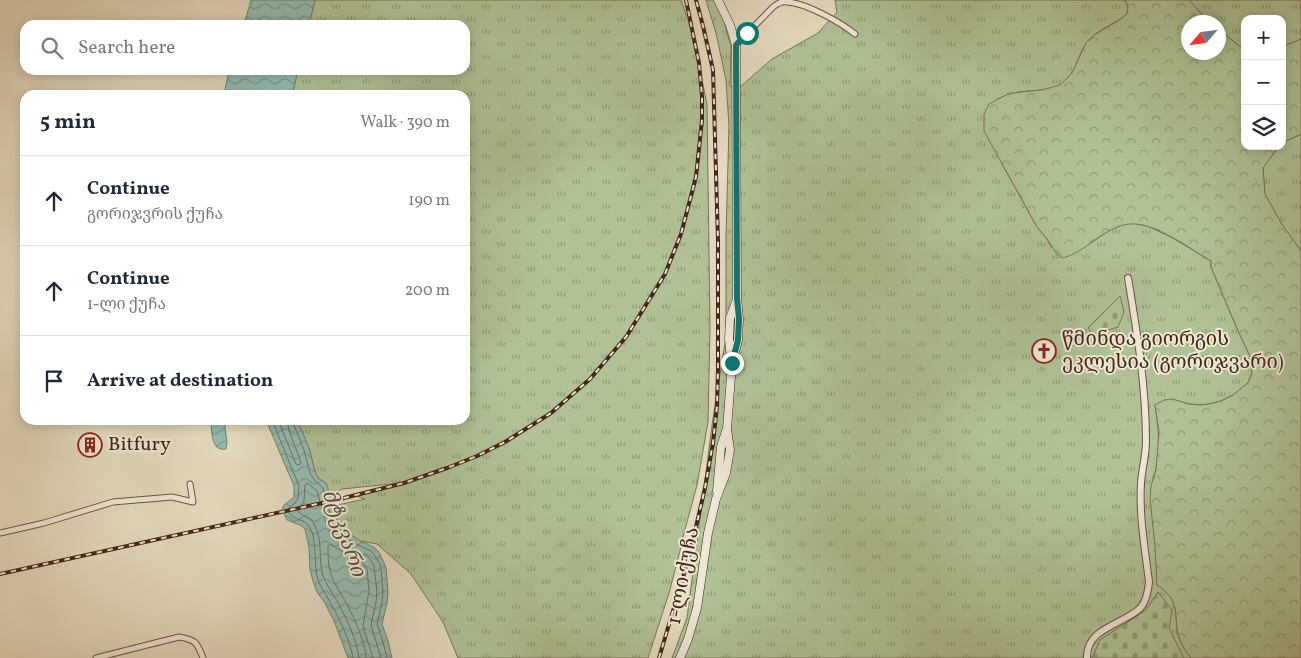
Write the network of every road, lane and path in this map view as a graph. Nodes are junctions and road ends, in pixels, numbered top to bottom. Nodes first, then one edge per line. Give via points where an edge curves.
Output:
1 (718, 0) edge
2 (855, 34) dead end
3 (736, 45) junction
4 (1128, 278) dead end
5 (190, 484) dead end
6 (0, 533) edge
7 (96, 658) edge
8 (203, 658) edge
9 (680, 658) edge
10 (1087, 658) edge

1 - 3 main road, 1-ლი ქუჩა
2 - 3 street via 822,13 787,2 773,7
3 - 9 main road, 1-ლი ქუჩა via 738,340 732,363 727,429 721,447 716,499 696,608
4 - 10 street via 1143,377 1146,442 1141,515 1148,593 1139,610 1096,634 1086,651
5 - 6 street via 193,502 172,497 113,502
7 - 8 street via 179,637 192,639 199,646

